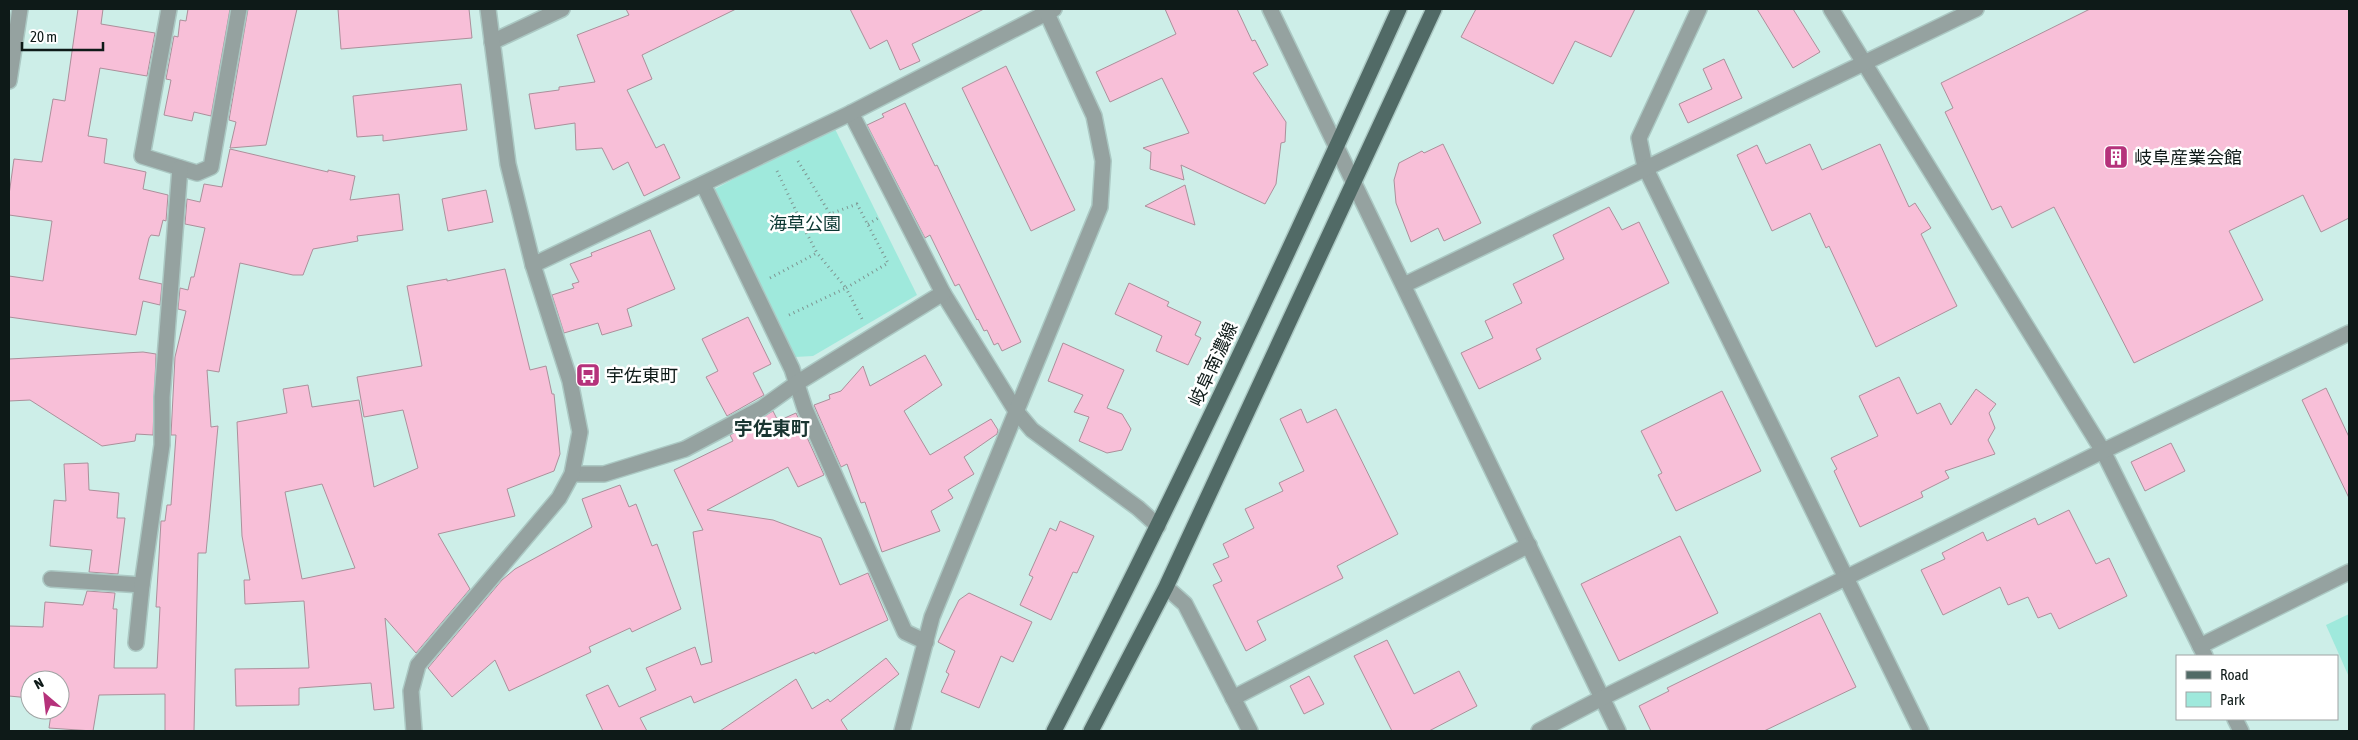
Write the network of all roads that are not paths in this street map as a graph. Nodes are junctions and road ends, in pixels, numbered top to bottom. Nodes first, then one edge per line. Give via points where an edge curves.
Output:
1 (20, 9) edge
2 (169, 9) edge
3 (239, 9) edge
4 (488, 9) edge
5 (562, 9) edge
6 (1270, 9) edge
7 (1399, 9) edge
8 (1434, 9) edge
9 (1699, 9) edge
10 (1830, 9) edge
11 (1976, 9) edge
12 (1048, 10) edge
13 (492, 42) junction
14 (1864, 62) junction
15 (9, 81) edge
16 (851, 113) junction
17 (1336, 147) junction
18 (1645, 167) junction
19 (180, 168) junction
20 (1354, 183) junction
21 (703, 184) junction
22 (533, 265) junction
23 (1404, 285) junction
24 (943, 293) junction
25 (2349, 332) edge
26 (797, 383) junction
27 (1016, 411) junction
28 (2103, 451) junction
29 (572, 474) junction
30 (1158, 526) junction
31 (1529, 545) junction
32 (2349, 572) edge
33 (51, 579) dead end
34 (1847, 579) junction
35 (142, 585) junction
36 (1166, 587) junction
37 (926, 642) junction
38 (136, 643) dead end
39 (2203, 651) edge
40 (1233, 698) junction
41 (1602, 698) junction
42 (414, 731) edge
43 (902, 731) edge
44 (1054, 731) edge
45 (1092, 731) edge
46 (1250, 731) edge
47 (1539, 731) edge
48 (1618, 731) edge
49 (1921, 731) edge

1 - 15 street
2 - 19 street via 142,156
3 - 19 street via 211,168 197,173
4 - 13 street
5 - 13 street
6 - 17 street
7 - 17 main road, 岐阜南濃線
8 - 20 main road
9 - 18 street via 1639,138
10 - 14 street
11 - 14 street
12 - 16 street
12 - 27 street via 1094,116 1103,161 1100,207
13 - 22 street via 508,164
14 - 18 street
14 - 28 street
16 - 21 street
16 - 24 street
17 - 20 street
17 - 30 main road, 岐阜南濃線
18 - 23 street
18 - 34 street
19 - 35 street via 162,397 162,445
20 - 23 street
20 - 36 main road
21 - 22 street
21 - 26 street
22 - 29 street via 570,381 580,432
23 - 31 street
24 - 26 street
24 - 27 street
25 - 28 street
26 - 29 street via 762,408 685,450 604,474
26 - 37 street via 805,409 905,632
27 - 30 street via 1032,430
27 - 37 street via 932,617
28 - 34 street
28 - 39 street
29 - 42 street via 559,498 418,665 411,691
30 - 44 main road, 岐阜南濃線
31 - 40 street
31 - 41 street
32 - 39 street
33 - 35 street
34 - 41 street
34 - 49 street
35 - 38 street
36 - 40 street via 1185,604
36 - 45 main road
37 - 43 street
40 - 46 street
41 - 47 street
41 - 48 street

